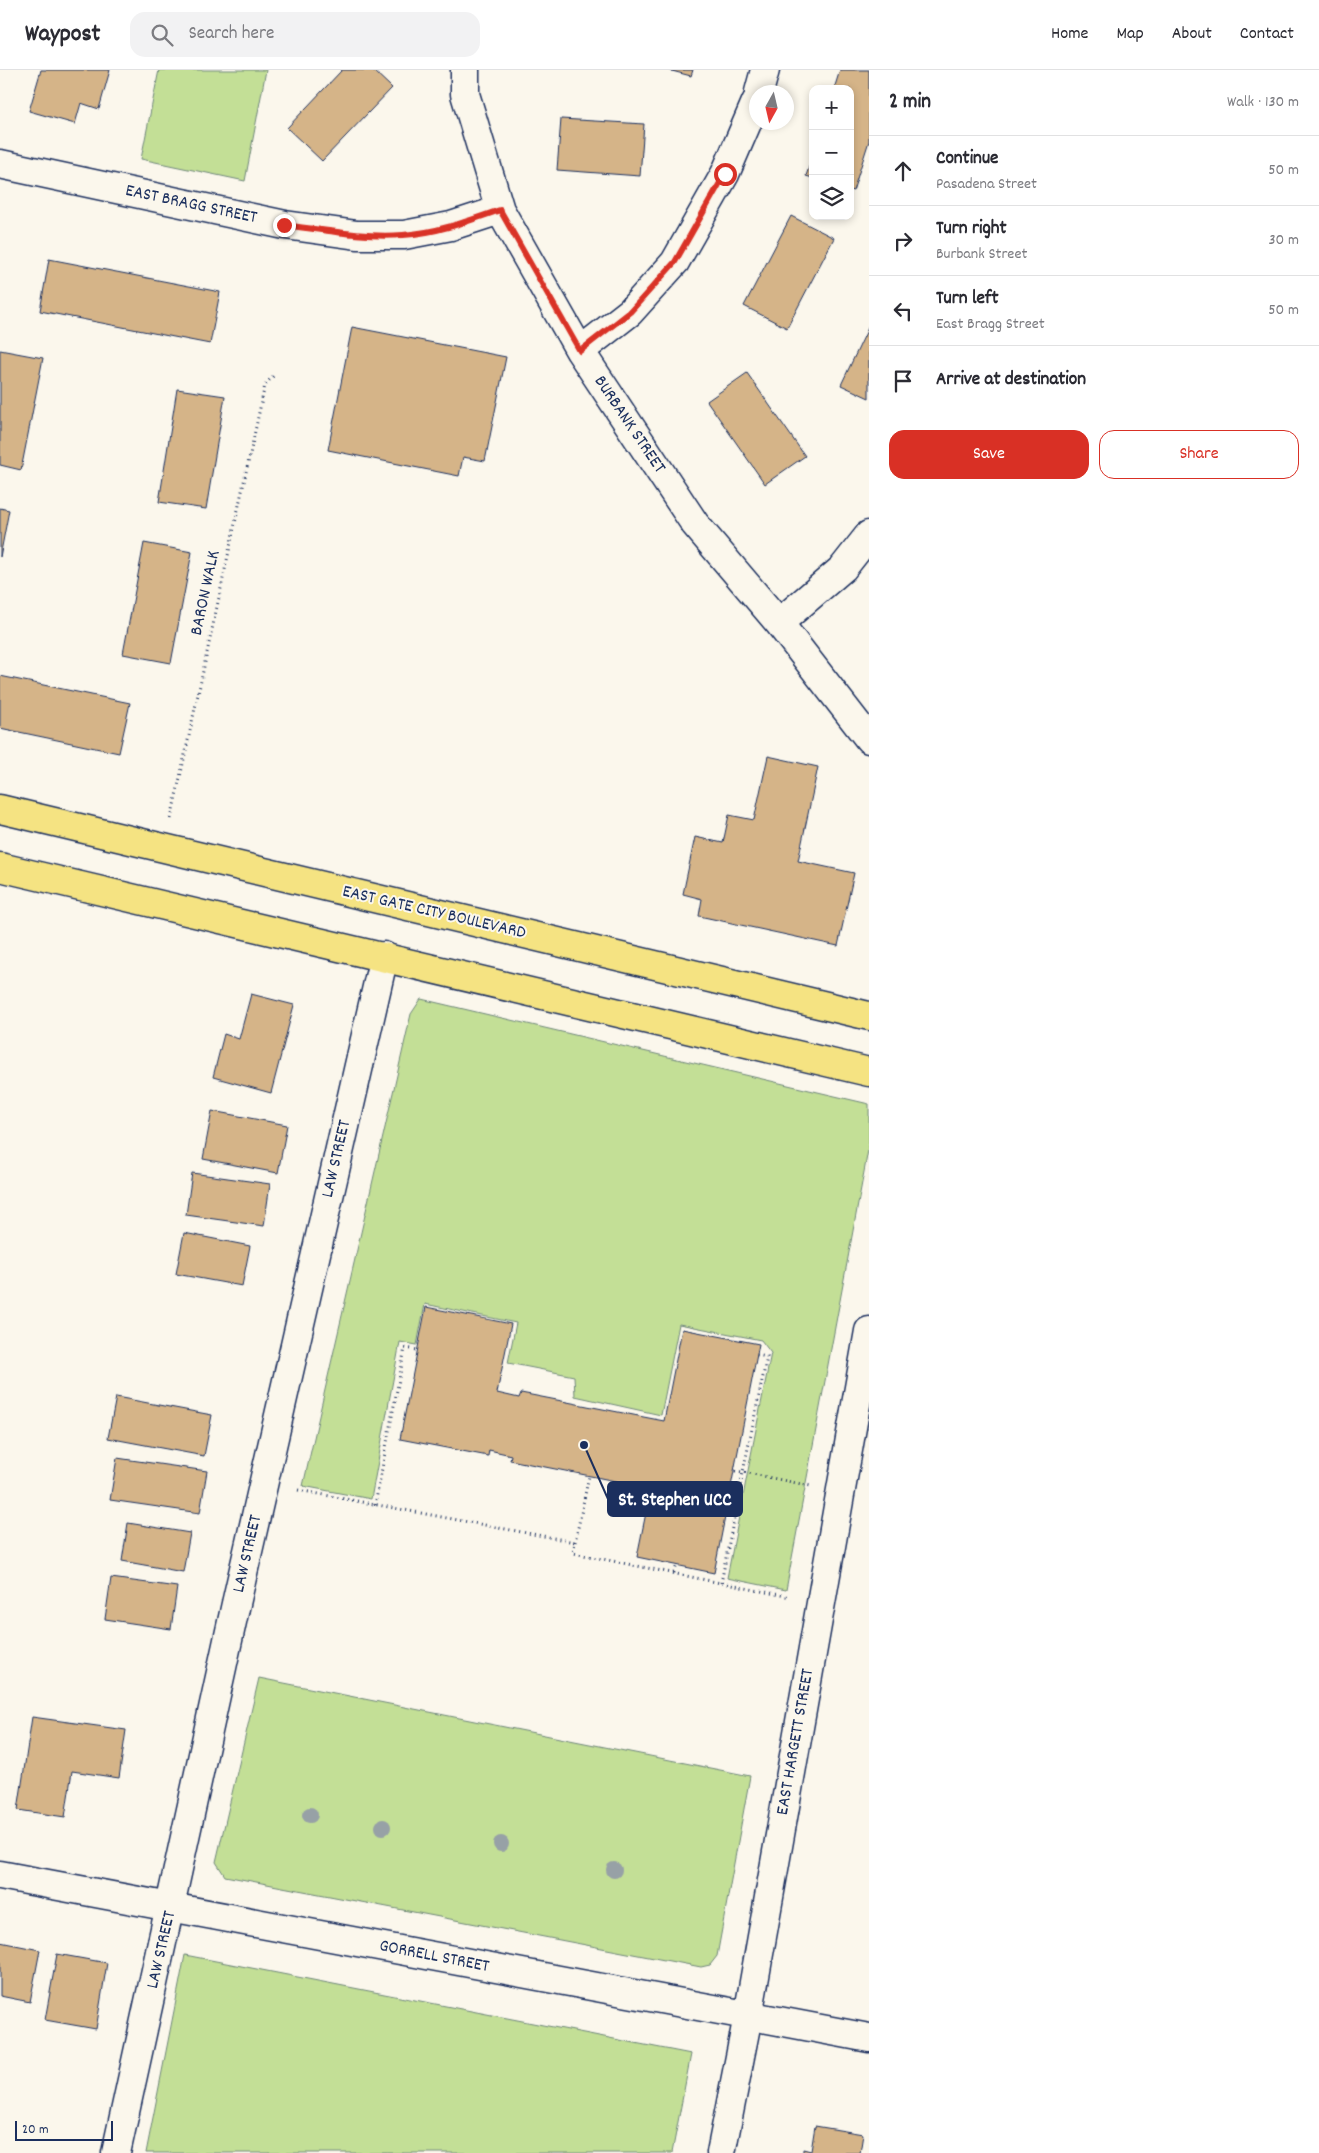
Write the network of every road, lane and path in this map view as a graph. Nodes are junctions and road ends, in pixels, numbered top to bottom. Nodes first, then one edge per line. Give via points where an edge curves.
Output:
1 (465, 70) edge
2 (765, 70) edge
3 (761, 85) edge
4 (749, 118) edge
5 (0, 164) edge
6 (500, 210) junction
7 (580, 351) junction
8 (275, 374) dead end
9 (869, 535) edge
10 (779, 623) junction
11 (869, 739) edge
12 (0, 809) edge
13 (171, 821) dead end
14 (0, 867) edge
15 (384, 956) junction
16 (869, 1016) edge
17 (869, 1072) edge
18 (869, 1332) edge
19 (418, 1350) dead end
20 (758, 1354) dead end
21 (734, 1471) dead end
22 (743, 1472) junction
23 (589, 1476) dead end
24 (812, 1486) dead end
25 (298, 1490) dead end
26 (375, 1505) junction
27 (575, 1542) junction
28 (676, 1565) dead end
29 (674, 1574) junction
30 (720, 1583) junction
31 (790, 1597) dead end
32 (0, 1875) edge
33 (171, 1908) junction
34 (748, 2016) junction
35 (869, 2038) edge
36 (116, 2153) edge
37 (721, 2153) edge

1 - 6 street, BURBANK STREET via 465,94
2 - 3 street
4 - 7 street via 725,174 675,262 630,312
5 - 6 street, EAST BRAGG STREET via 284,225 357,235 404,235 451,226
6 - 7 street, BURBANK STREET
7 - 10 street, BURBANK STREET via 695,524
8 - 13 path, BARON WALK via 265,385
9 - 10 street via 843,568
10 - 11 street, BURBANK STREET
12 - 16 main road, EAST GATE CITY BOULEVARD
14 - 15 main road
15 - 17 main road
15 - 33 street, LAW STREET via 235,1608
18 - 34 street, EAST HARGETT STREET
19 - 26 path via 405,1348
20 - 22 path via 767,1357
21 - 22 path
22 - 24 path
22 - 30 path
23 - 27 path
25 - 26 path
26 - 27 path
27 - 29 path via 573,1553
28 - 29 path
29 - 30 path
30 - 31 path
32 - 33 street, GORRELL STREET
33 - 34 street, GORRELL STREET
33 - 36 street, LAW STREET
34 - 35 street, GORRELL STREET
34 - 37 street, EAST HARGETT STREET

